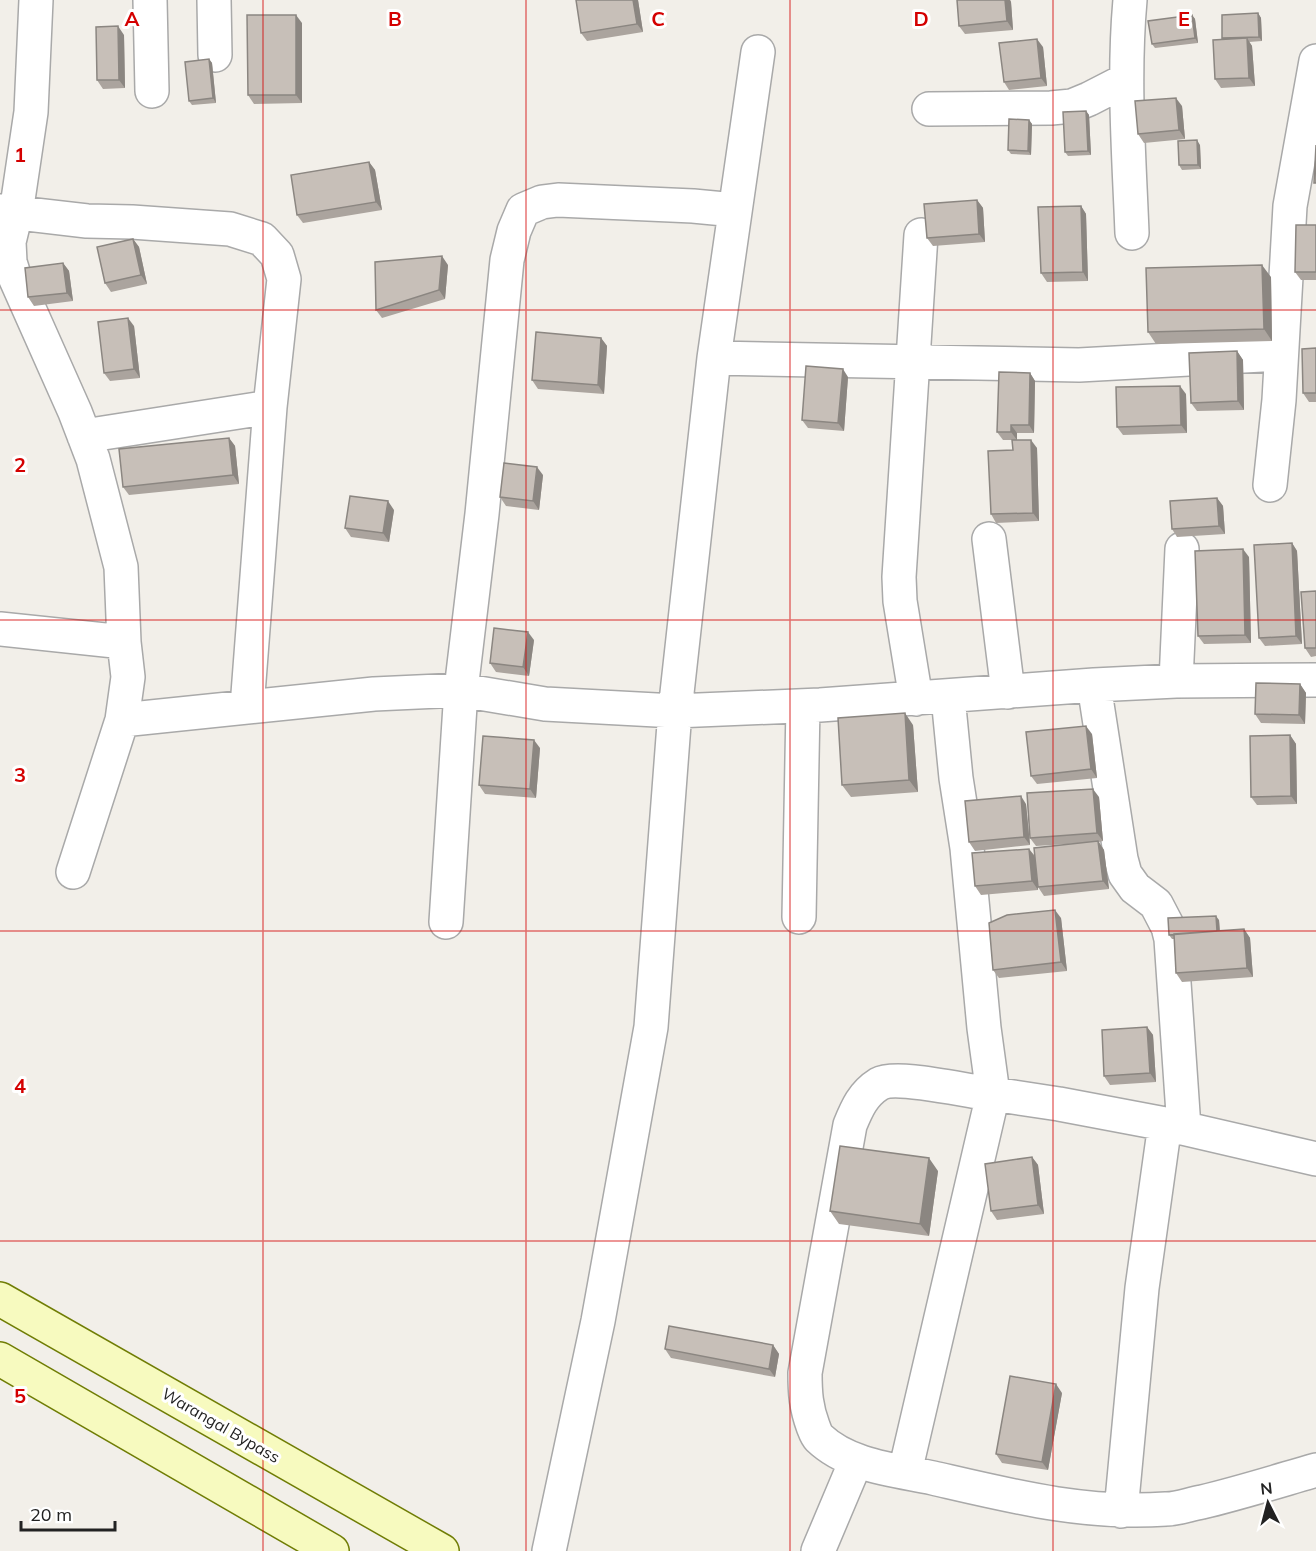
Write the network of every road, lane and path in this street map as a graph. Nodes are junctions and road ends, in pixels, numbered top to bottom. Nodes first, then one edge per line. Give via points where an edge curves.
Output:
1 (36, 0) edge
2 (150, 0) edge
3 (214, 0) edge
4 (1130, 0) edge
5 (758, 52) dead end
6 (215, 55) dead end
7 (1316, 61) edge
8 (1126, 80) junction
9 (152, 91) dead end
10 (929, 109) dead end
11 (1303, 207) edge
12 (735, 210) junction
13 (6, 229) edge
14 (1132, 233) dead end
15 (921, 235) dead end
16 (1280, 354) junction
17 (714, 358) junction
18 (913, 362) junction
19 (270, 407) junction
20 (84, 436) junction
21 (1270, 484) dead end
22 (989, 539) dead end
23 (1182, 549) dead end
24 (0, 629) edge
25 (124, 642) junction
26 (1316, 680) edge
27 (1176, 681) junction
28 (1094, 685) junction
29 (461, 690) junction
30 (1008, 692) junction
31 (948, 697) junction
32 (916, 699) junction
33 (803, 706) junction
34 (247, 707) junction
35 (675, 711) junction
36 (123, 720) junction
37 (73, 872) dead end
38 (799, 916) dead end
39 (446, 922) dead end
40 (993, 1094) junction
41 (1174, 1126) junction
42 (1316, 1159) edge
43 (0, 1299) edge
44 (0, 1359) edge
45 (856, 1461) junction
46 (1316, 1470) edge
47 (904, 1472) junction
48 (1122, 1511) junction
49 (332, 1551) edge
50 (442, 1551) edge
51 (549, 1551) edge
52 (818, 1551) edge

1 - 13 street via 31,112
2 - 9 street
3 - 6 street
4 - 8 street
5 - 12 street
7 - 11 street
8 - 10 street via 1072,106
8 - 14 street
11 - 16 street
12 - 17 street
12 - 29 street via 558,201 542,202 523,210 507,260
13 - 19 street via 87,221 132,222 230,229 261,239 277,255 284,279
13 - 20 street via 14,275
15 - 18 street
16 - 18 street via 1079,365
16 - 21 street
17 - 18 street
17 - 35 street
18 - 32 street via 899,577
19 - 20 street
19 - 34 street
20 - 25 street via 121,567
22 - 30 street
23 - 27 street
24 - 25 street
25 - 36 street via 128,677
26 - 27 street
27 - 28 street
28 - 30 street
28 - 41 street via 1120,859 1135,888 1156,904 1171,939
29 - 34 street
29 - 35 street via 545,704
29 - 39 street
30 - 31 street
31 - 32 street
31 - 40 street
32 - 33 street
33 - 35 street
33 - 38 street
34 - 36 street
35 - 51 street via 651,1028 598,1321
36 - 37 street
40 - 41 street
40 - 45 street via 923,1084 881,1083 866,1093 850,1125 805,1373 805,1395 816,1436
40 - 47 street
41 - 42 street
41 - 48 street via 1142,1288
43 - 50 main road, Warangal Bypass
44 - 49 main road
45 - 47 street
45 - 52 street
46 - 48 street via 1170,1509
47 - 48 street via 1031,1500

